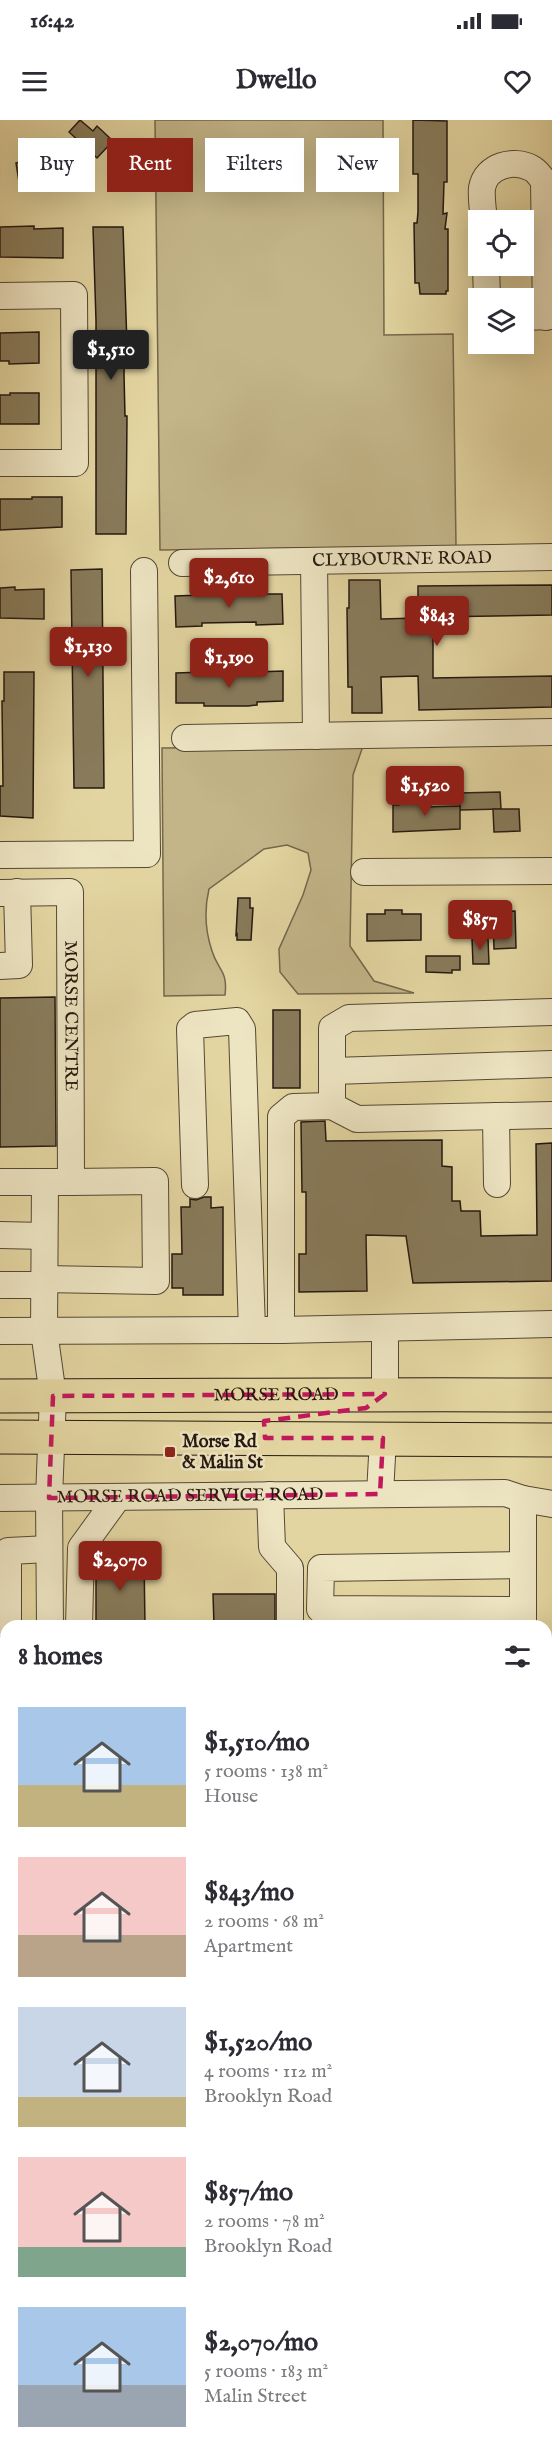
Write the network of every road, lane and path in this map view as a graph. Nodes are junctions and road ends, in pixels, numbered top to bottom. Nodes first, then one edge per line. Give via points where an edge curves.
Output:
1 (483, 210) edge
2 (0, 296) edge
3 (541, 317) edge
4 (0, 463) edge
5 (552, 557) edge
6 (314, 561) junction
7 (182, 563) dead end
8 (144, 571) dead end
9 (552, 732) edge
10 (316, 736) junction
11 (185, 738) dead end
12 (0, 855) edge
13 (552, 871) edge
14 (364, 872) dead end
15 (8, 892) edge
16 (0, 966) edge
17 (552, 1012) edge
18 (552, 1064) edge
19 (333, 1071) junction
20 (332, 1106) junction
21 (552, 1115) edge
22 (496, 1116) junction
23 (0, 1182) edge
24 (45, 1182) junction
25 (70, 1182) junction
26 (497, 1184) dead end
27 (195, 1185) dead end
28 (0, 1235) edge
29 (44, 1236) junction
30 (44, 1282) junction
31 (0, 1285) edge
32 (552, 1324) edge
33 (385, 1328) junction
34 (252, 1330) junction
35 (281, 1330) junction
36 (0, 1331) edge
37 (44, 1331) junction
38 (385, 1394) junction
39 (552, 1395) edge
40 (0, 1396) edge
41 (53, 1396) junction
42 (552, 1403) edge
43 (0, 1437) edge
44 (53, 1437) junction
45 (210, 1437) junction
46 (383, 1438) junction
47 (552, 1440) edge
48 (380, 1494) junction
49 (270, 1495) junction
50 (514, 1496) junction
51 (118, 1497) junction
52 (0, 1498) edge
53 (49, 1498) junction
54 (552, 1504) edge
55 (49, 1549) junction
56 (523, 1565) junction
57 (8, 1614) edge
58 (50, 1614) edge
59 (523, 1618) edge
60 (78, 1620) edge
61 (290, 1620) edge

1 - 3 street via 482,186 490,173 504,164 519,163 534,169 544,181
2 - 4 street via 74,295 75,452 75,463
5 - 6 street, CLYBOURNE ROAD
6 - 7 street, CLYBOURNE ROAD
6 - 10 street
8 - 12 street via 147,854
9 - 10 street
10 - 11 street
13 - 14 street
15 - 16 street via 19,965
15 - 25 street, MORSE CENTRE via 70,892
17 - 19 street via 349,1018 332,1028
18 - 19 street
19 - 20 street
20 - 22 street via 357,1119
20 - 35 street via 293,1107 281,1117
21 - 22 street
22 - 26 street
23 - 24 street
24 - 25 street
24 - 29 street
25 - 30 street via 155,1181 156,1281
27 - 34 street via 190,1029 195,1025 237,1022 242,1029
28 - 29 street
29 - 30 street
30 - 31 street
30 - 37 street
32 - 33 street
33 - 35 street
33 - 38 street
34 - 35 street
34 - 37 street
36 - 37 street
37 - 41 street
38 - 39 main road, MORSE ROAD
38 - 41 main road, MORSE ROAD
38 - 45 main road via 366,1408 278,1419
40 - 41 main road, MORSE ROAD
41 - 44 street
42 - 46 main road via 434,1420
43 - 44 main road
44 - 45 main road
44 - 53 street
45 - 46 main road
46 - 47 main road
46 - 48 street
48 - 49 street, MORSE ROAD SERVICE ROAD
48 - 50 street, MORSE ROAD SERVICE ROAD
49 - 51 street, MORSE ROAD SERVICE ROAD
49 - 61 street via 272,1546 290,1568
50 - 54 street, MORSE ROAD SERVICE ROAD
50 - 56 street
51 - 53 street, MORSE ROAD SERVICE ROAD
51 - 60 street via 81,1548
52 - 53 street, MORSE ROAD SERVICE ROAD
53 - 55 street
55 - 57 street via 8,1551
55 - 58 street
56 - 59 street
56 - 59 street via 321,1568 320,1609
57 - 58 street

